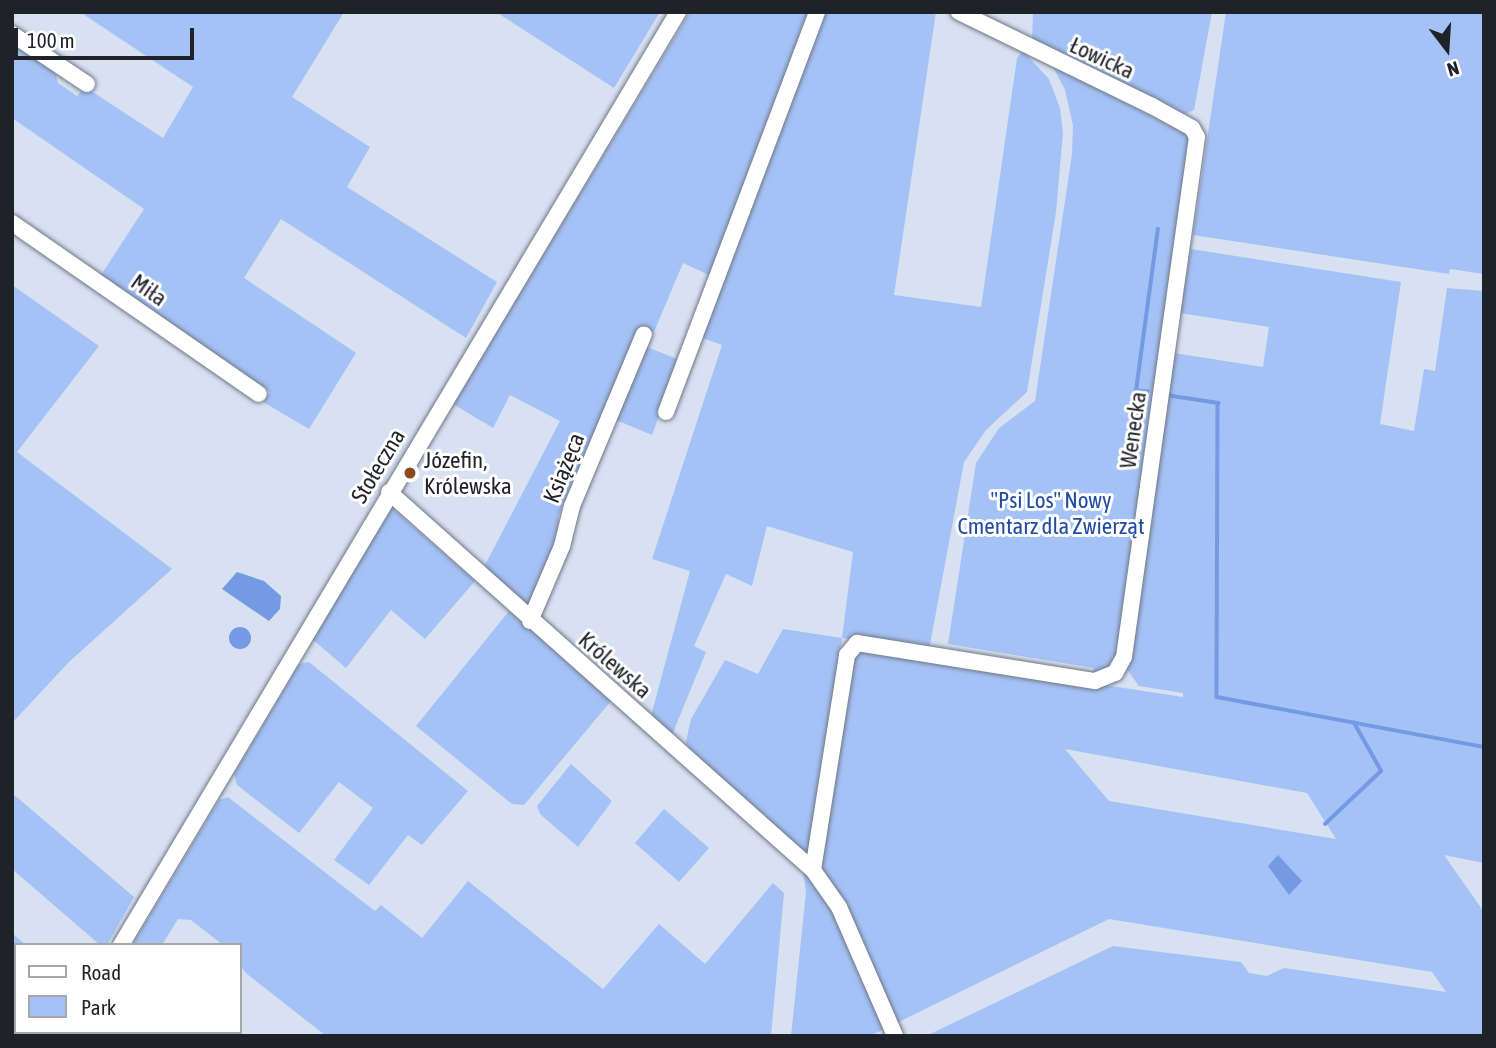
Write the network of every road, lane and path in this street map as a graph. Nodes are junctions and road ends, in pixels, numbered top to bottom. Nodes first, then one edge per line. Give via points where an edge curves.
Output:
1 (678, 12) edge
2 (817, 12) edge
3 (959, 12) edge
4 (12, 34) edge
5 (88, 84) dead end
6 (12, 223) edge
7 (1185, 240) joint
8 (645, 334) dead end
9 (259, 394) dead end
10 (666, 412) dead end
11 (389, 492) junction
12 (530, 621) junction
13 (813, 870) junction
14 (122, 943) edge
15 (895, 1036) edge

1 - 11 street, Stołeczna
2 - 10 street
3 - 7 street, Łowicka via 1192,128 1197,137
4 - 5 street
6 - 9 street, Miła
7 - 13 street, Wenecka via 1120,667 1106,680 1095,681 857,643 847,655
8 - 12 street, Książęca via 572,506 562,546
11 - 12 street, Królewska
11 - 14 street, Stołeczna
12 - 13 street, Królewska
13 - 15 street, Królewska via 839,907

